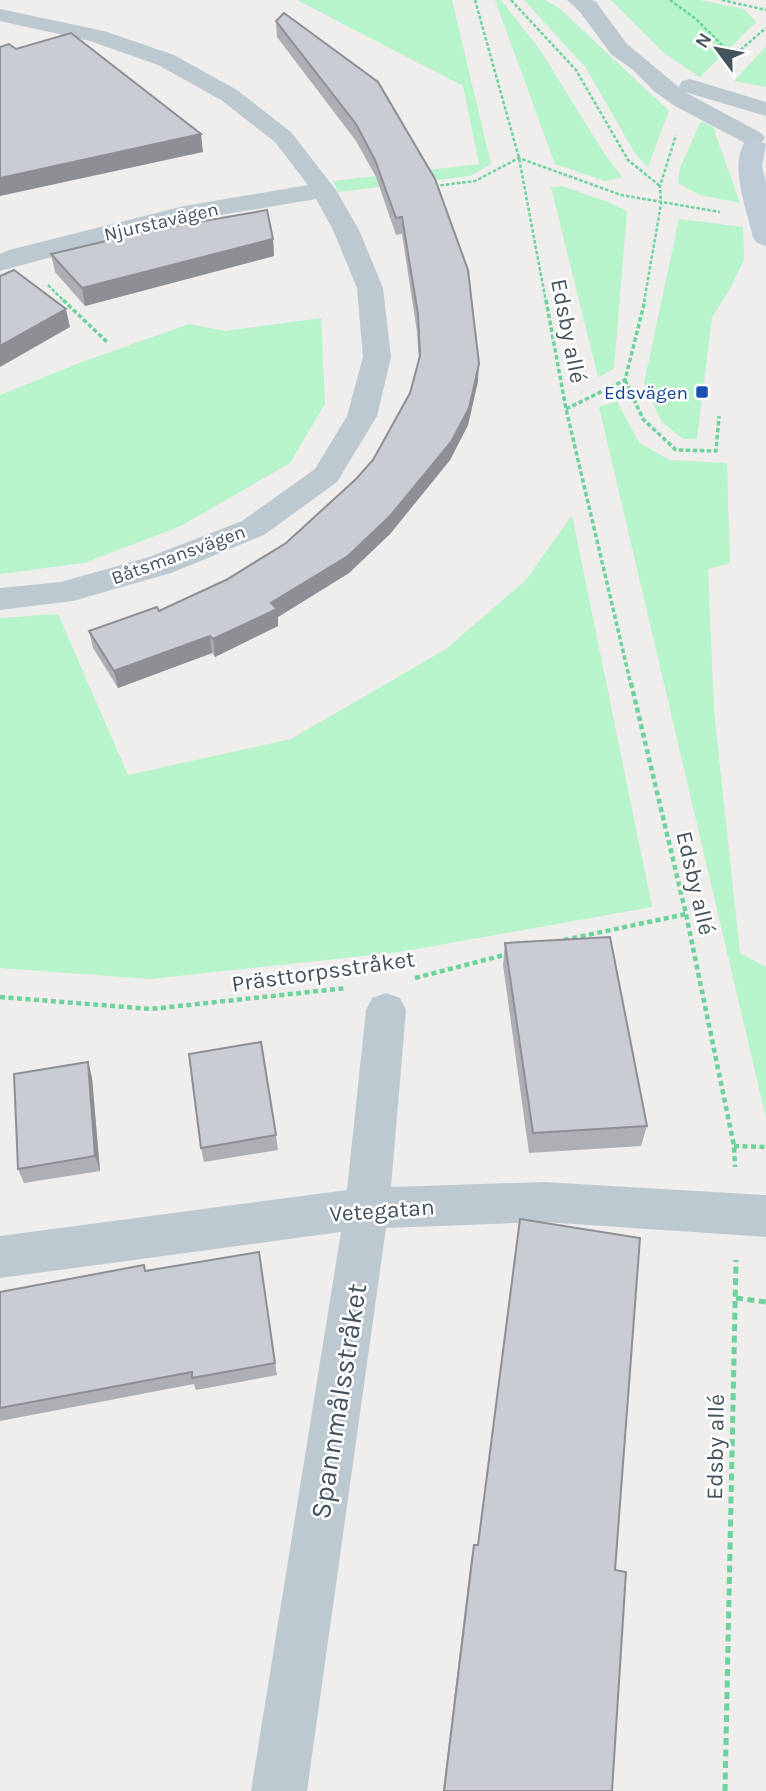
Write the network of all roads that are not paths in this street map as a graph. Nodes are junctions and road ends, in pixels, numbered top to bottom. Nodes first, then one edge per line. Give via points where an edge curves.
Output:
1 (578, 0) edge
2 (0, 15) edge
3 (55, 17) junction
4 (12, 38) dead end
5 (640, 64) junction
6 (766, 109) edge
7 (766, 117) edge
8 (758, 146) edge
9 (324, 190) junction
10 (766, 238) edge
11 (9, 259) edge
12 (0, 599) edge
13 (383, 992) road end
14 (367, 1208) junction
15 (752, 1215) edge
16 (0, 1257) edge
17 (279, 1791) edge

1 - 5 street via 619,49
2 - 3 street, Båtsmansvägen
3 - 4 street
3 - 9 street, Båtsmansvägen via 166,60 229,95 283,137
5 - 6 street via 712,94
5 - 8 street via 682,101
7 - 8 main road via 754,130
8 - 10 main road via 750,166
9 - 11 street, Njurstavägen via 184,214
9 - 12 street, Båtsmansvägen via 370,288 377,356 362,416 326,475 253,528 160,565 61,593
13 - 14 street, Spannmålsstråket
14 - 15 street, Vetegatan via 544,1202
14 - 16 street, Vetegatan
14 - 17 street, Spannmålsstråket

